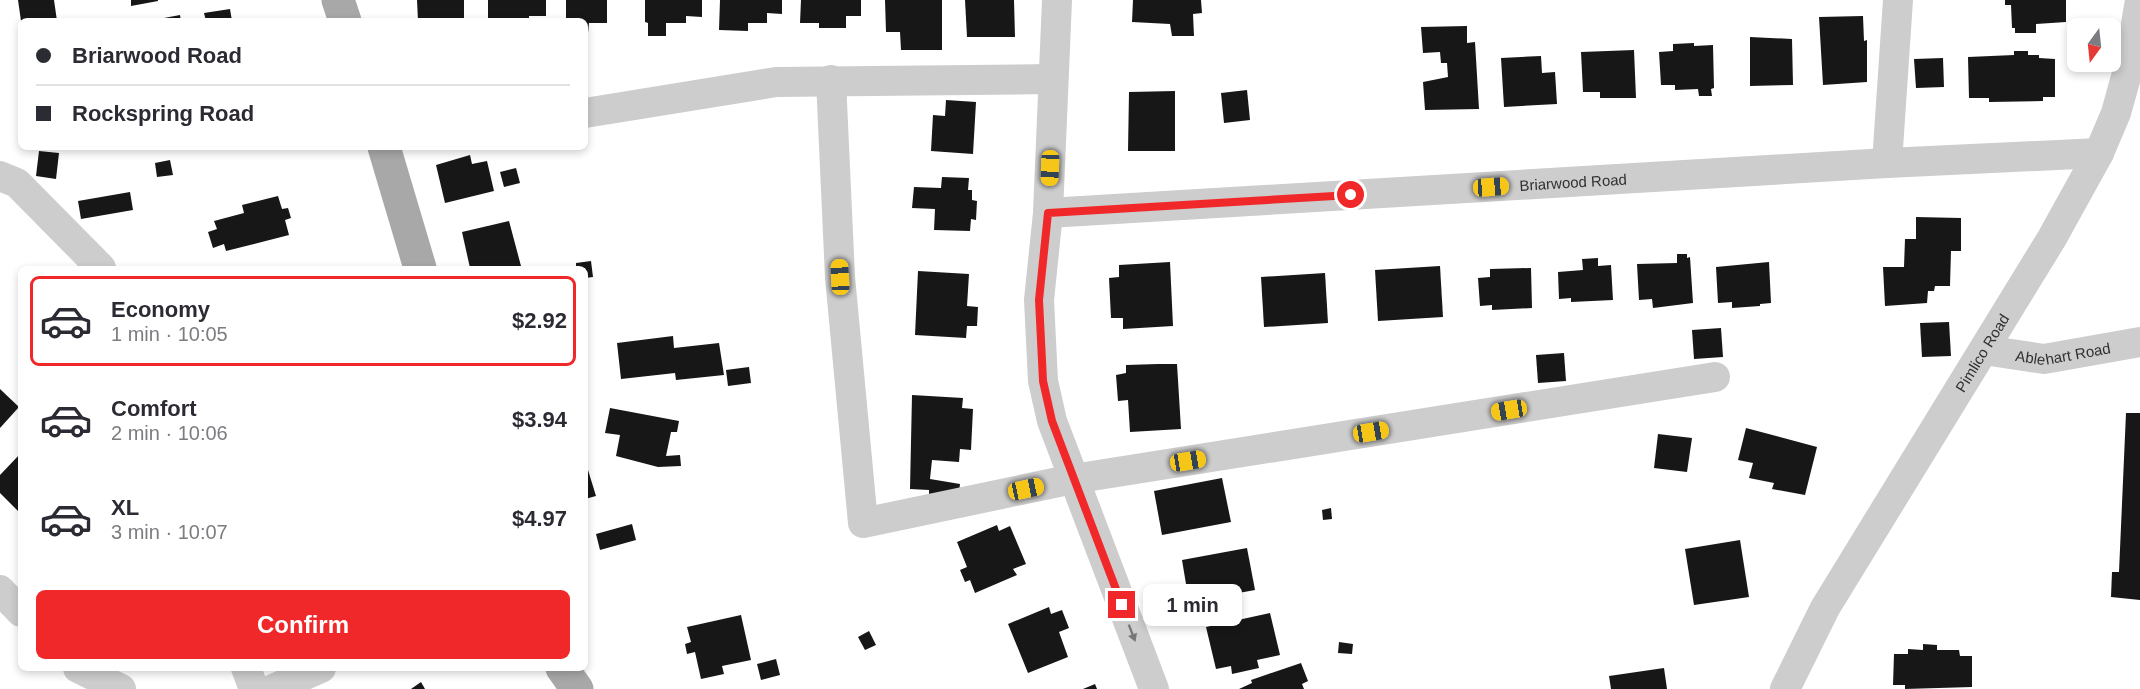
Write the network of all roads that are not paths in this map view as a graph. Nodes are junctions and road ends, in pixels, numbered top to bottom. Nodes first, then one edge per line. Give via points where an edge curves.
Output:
1 (338, 0) edge
2 (1057, 0) edge
3 (1898, 0) edge
4 (2140, 0) edge
5 (344, 18) edge
6 (1053, 79) junction
7 (831, 80) junction
8 (588, 113) edge
9 (385, 150) edge
10 (2099, 153) junction
11 (1887, 163) junction
12 (0, 176) edge
13 (1048, 213) junction
14 (99, 266) edge
15 (419, 266) edge
16 (2140, 342) edge
17 (1984, 350) junction
18 (1715, 377) dead end
19 (1073, 479) junction
20 (0, 590) edge
21 (18, 609) edge
22 (71, 671) edge
23 (84, 671) edge
24 (247, 671) edge
25 (314, 671) edge
26 (564, 671) edge
27 (80, 689) edge
28 (121, 689) edge
29 (254, 689) edge
30 (273, 689) edge
31 (577, 689) edge
32 (1154, 689) edge
33 (1785, 689) edge

1 - 5 main road
2 - 6 street
3 - 11 street
4 - 10 street, Pimlico Road via 2129,66
6 - 7 street
6 - 13 street
7 - 8 street via 776,82
7 - 19 street via 840,277 863,523
9 - 15 main road
10 - 11 street, Briarwood Road
10 - 17 street, Pimlico Road
11 - 13 street, Briarwood Road
12 - 14 street via 16,183
13 - 19 street via 1039,341 1052,421
16 - 17 street, Ablehart Road via 2044,359
17 - 33 street, Pimlico Road via 1825,609
18 - 19 street
19 -> 32 street
20 - 21 street
22 - 27 street
23 - 28 street
24 - 29 street
25 - 30 street
26 - 31 main road

